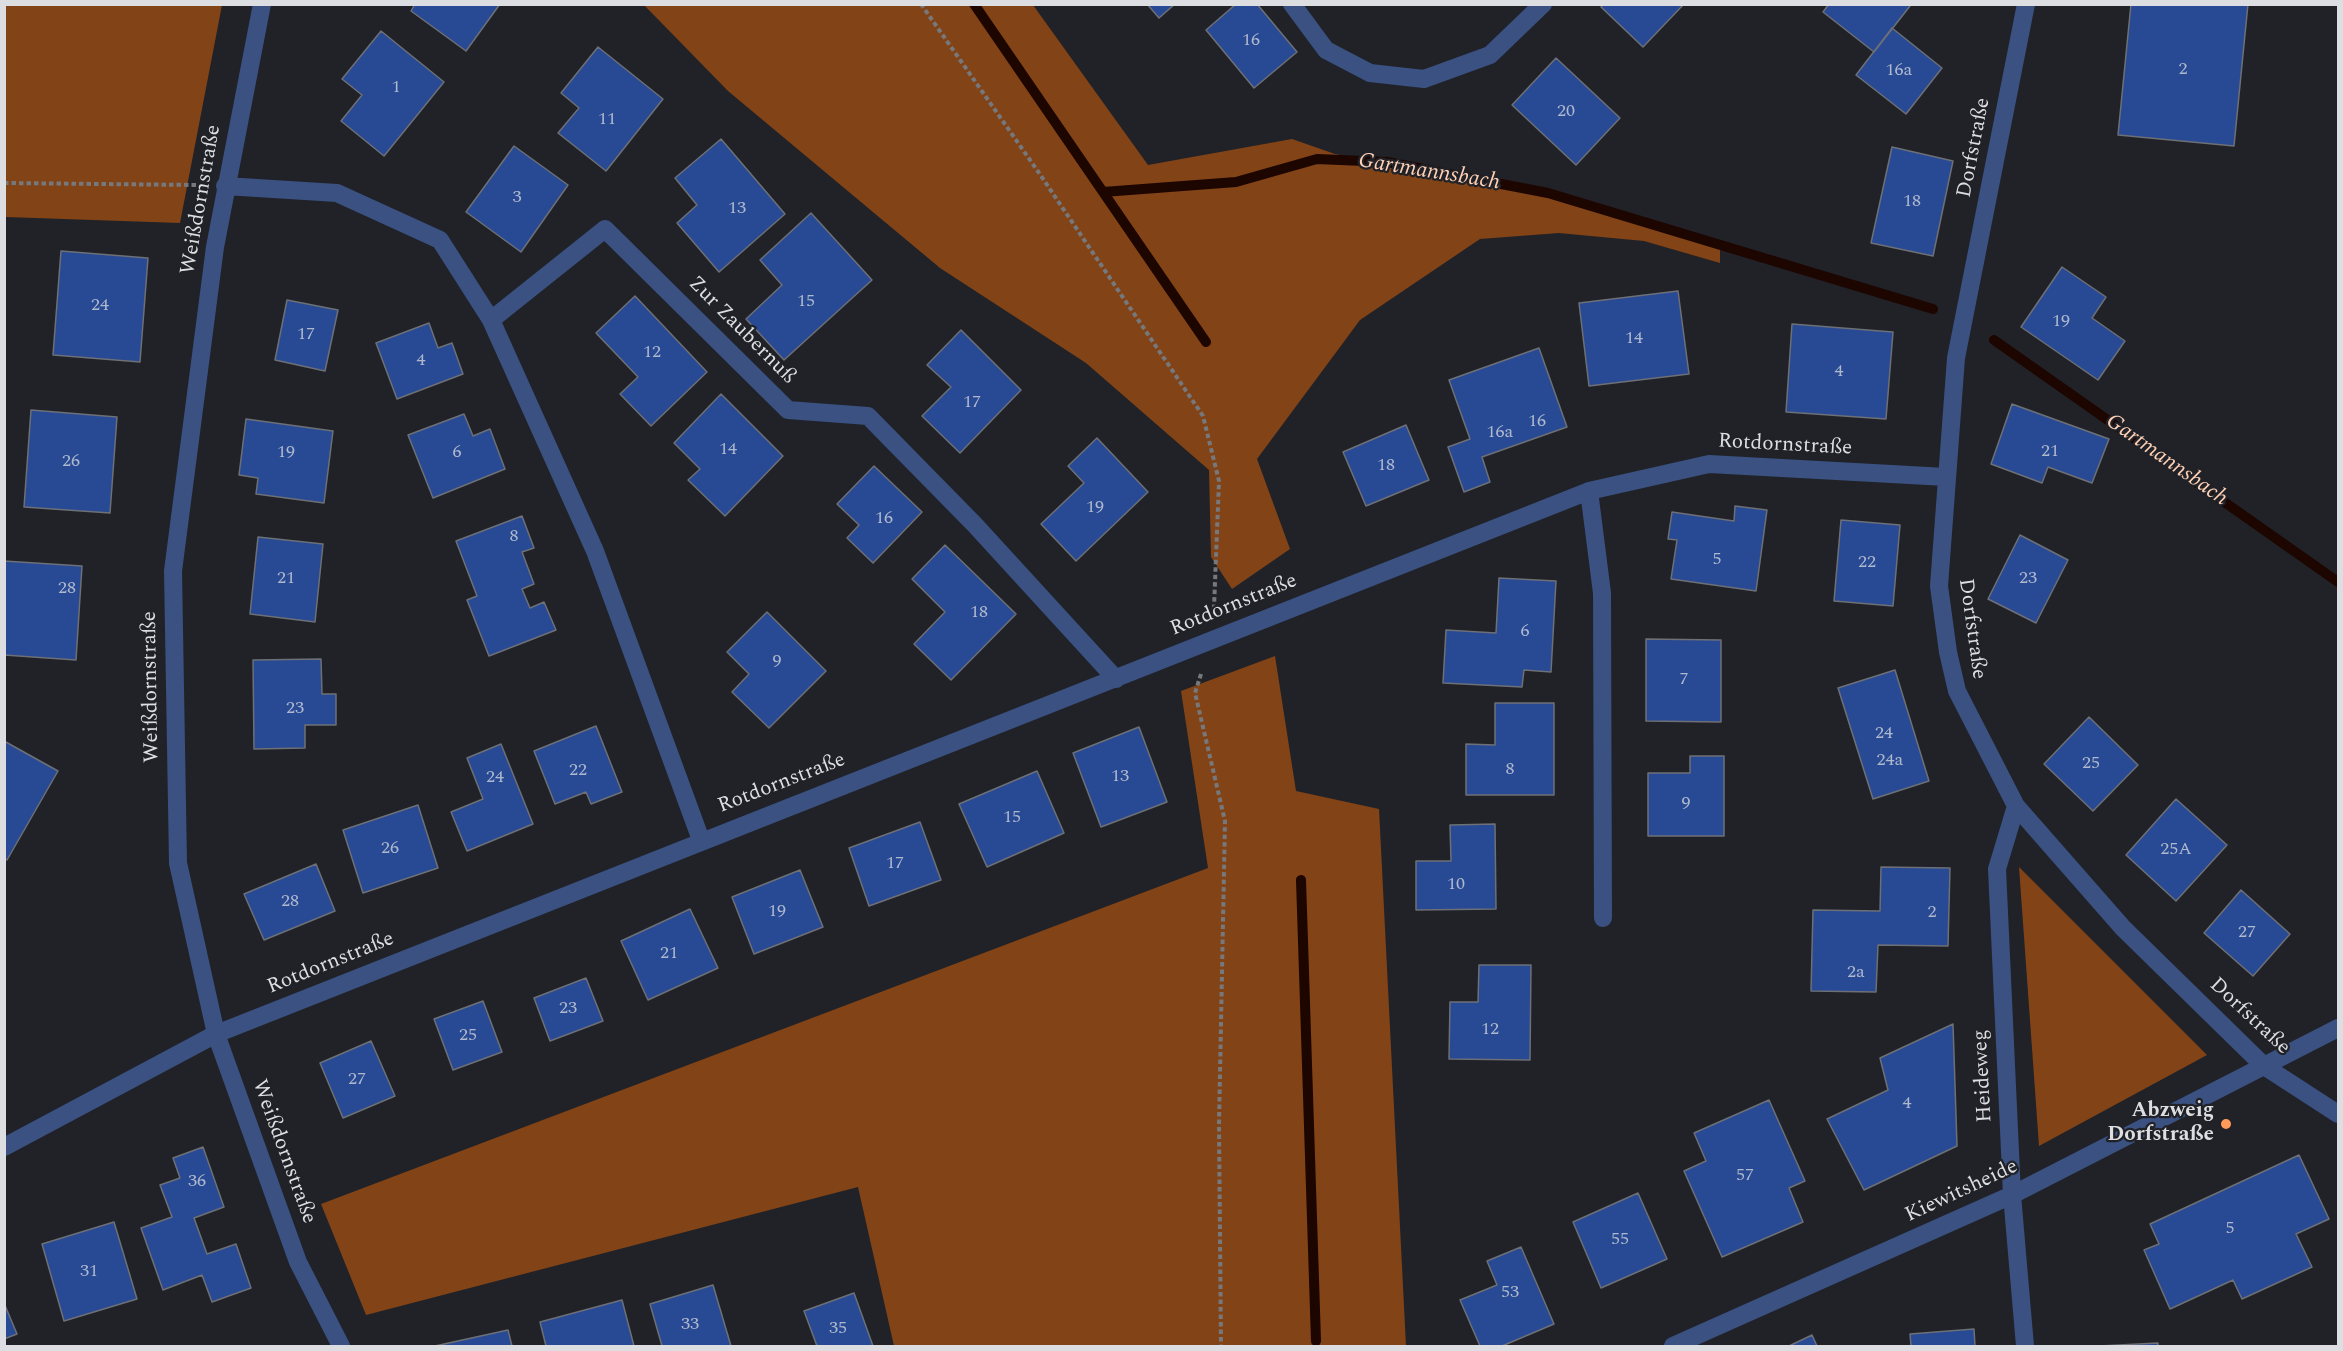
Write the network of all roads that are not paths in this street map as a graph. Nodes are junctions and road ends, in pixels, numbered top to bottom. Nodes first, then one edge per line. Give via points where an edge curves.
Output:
1 (262, 4) edge
2 (1292, 4) edge
3 (1543, 4) edge
4 (2024, 5) edge
5 (225, 186) junction
6 (491, 320) junction
7 (1946, 477) junction
8 (1589, 491) junction
9 (1116, 679) junction
10 (2016, 806) junction
11 (702, 840) junction
12 (1603, 918) dead end
13 (2338, 1028) edge
14 (216, 1034) junction
15 (2264, 1066) junction
16 (2338, 1114) edge
17 (4, 1147) edge
18 (2012, 1196) junction
19 (341, 1347) edge
20 (1673, 1347) edge
21 (2025, 1347) edge

1 - 5 street, Weißdornstraße
2 - 3 street via 1326,50 1370,73 1424,79 1490,55
4 - 7 street, Dorfstraße via 1956,358
5 - 6 street via 337,193 440,240
5 - 14 street, Weißdornstraße via 173,572 178,862
6 - 9 street, Zur Zaubernuß via 605,229 788,410 868,416 975,525
6 - 11 street via 595,551
7 - 8 street, Rotdornstraße via 1709,464
7 - 10 street, Dorfstraße via 1939,586 1947,652 1957,691
8 - 9 street, Rotdornstraße
8 - 12 street via 1602,593
9 - 11 street, Rotdornstraße
10 - 15 street, Dorfstraße via 2123,928
10 - 18 street, Heideweg via 1997,869
11 - 14 street, Rotdornstraße
13 - 15 street, Kiewitsheide
14 - 17 street, Rotdornstraße
14 - 19 street, Weißdornstraße via 298,1262
15 - 16 street, Dorfstraße
15 - 18 street, Kiewitsheide
18 - 20 street, Kiewitsheide
18 - 21 street, Heideweg

